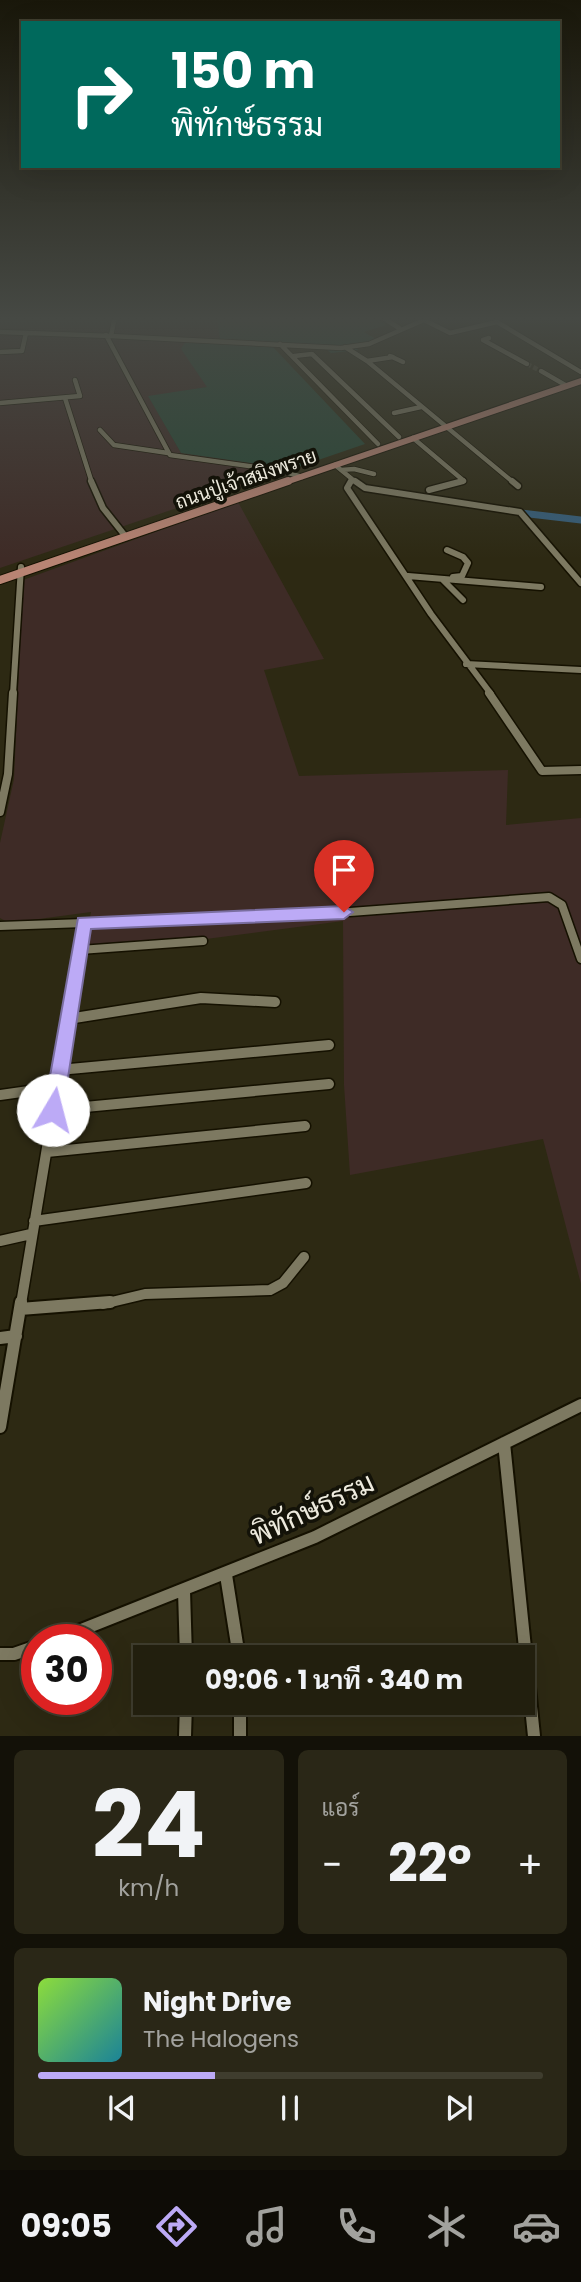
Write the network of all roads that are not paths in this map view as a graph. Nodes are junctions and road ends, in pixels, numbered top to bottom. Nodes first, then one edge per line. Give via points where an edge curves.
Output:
1 (72, 397) edge
2 (140, 397) edge
3 (334, 397) edge
4 (356, 397) edge
5 (409, 397) edge
6 (525, 397) edge
7 (65, 398) junction
8 (0, 402) edge
9 (421, 407) junction
10 (371, 411) junction
11 (394, 413) dead end
12 (351, 415) junction
13 (444, 425) junction
14 (100, 430) dead end
15 (399, 437) junction
16 (413, 438) junction
17 (378, 444) junction
18 (168, 453) junction
19 (338, 468) junction
20 (374, 474) dead end
21 (299, 475) junction
22 (352, 479) junction
23 (518, 485) dead end
24 (429, 490) dead end
25 (124, 535) junction
26 (447, 550) dead end
27 (20, 570) junction
28 (0, 574) edge
29 (408, 576) junction
30 (429, 578) junction
31 (0, 580) edge
32 (443, 580) junction
33 (581, 583) edge
34 (541, 587) dead end
35 (464, 600) dead end
36 (466, 664) junction
37 (581, 670) edge
38 (581, 770) edge
39 (4, 774) edge
40 (0, 812) edge
41 (84, 923) junction
42 (0, 926) edge
43 (204, 942) dead end
44 (80, 950) junction
45 (581, 959) edge
46 (275, 1002) dead end
47 (68, 1019) junction
48 (329, 1045) dead end
49 (59, 1070) junction
50 (329, 1084) dead end
51 (57, 1087) junction
52 (0, 1095) edge
53 (53, 1110) junction
54 (305, 1126) dead end
55 (47, 1152) junction
56 (306, 1183) dead end
57 (34, 1221) junction
58 (31, 1234) junction
59 (0, 1241) edge
60 (304, 1257) dead end
61 (20, 1309) junction
62 (16, 1336) junction
63 (0, 1338) edge
64 (581, 1405) edge
65 (0, 1427) edge
66 (505, 1443) junction
67 (226, 1575) junction
68 (184, 1591) junction
69 (98, 1624) edge
70 (186, 1645) edge
71 (237, 1645) edge
72 (21, 1651) edge
73 (0, 1654) edge
74 (186, 1715) edge
75 (240, 1715) edge
76 (185, 1736) edge
77 (240, 1736) edge
78 (534, 1736) edge

1 - 7 street
2 - 18 street
3 - 12 street
4 - 10 street
5 - 9 street
6 - 13 main road, ถนนปู่เจ้าสมิงพราย
7 - 8 street
7 - 25 street via 98,498 109,520
9 - 11 street
9 - 13 street
10 - 12 street
10 - 15 street
12 - 17 street
13 - 15 main road, ถนนปู่เจ้าสมิงพราย
13 - 16 main road, ถนนปู่เจ้าสมิงพราย
13 - 23 street
14 - 18 street via 114,445
15 - 17 main road, ถนนปู่เจ้าสมิงพราย
16 - 19 main road, ถนนปู่เจ้าสมิงพราย
16 - 24 street via 463,479
17 - 21 main road, ถนนปู่เจ้าสมิงพราย
18 - 21 street
19 - 20 street
19 - 21 main road, ถนนปู่เจ้าสมิงพราย
19 - 22 street
21 - 25 main road, ถนนปู่เจ้าสมิงพราย
22 - 29 street via 347,488
22 - 33 street via 365,488 518,511
25 - 27 main road, ถนนปู่เจ้าสมิงพราย
26 - 30 street via 466,559 464,574
27 - 28 main road, ถนนปู่เจ้าสมิงพราย
27 - 31 main road, ถนนปู่เจ้าสมิงพราย
27 - 39 street
29 - 30 street
29 - 36 street
30 - 32 street
32 - 34 street
32 - 35 street
36 - 37 street
36 - 38 street via 542,771
39 - 40 street
41 - 42 street
41 - 44 street
41 - 45 street via 347,912 550,897 562,905
43 - 44 street
44 - 47 street
46 - 47 street via 201,998
47 - 49 street
48 - 49 street
49 - 51 street
50 - 53 street
51 - 52 street
51 - 53 street
53 - 55 street
54 - 55 street
55 - 57 street
56 - 57 street
57 - 58 street
58 - 59 street
58 - 61 street
60 - 61 street via 283,1283 270,1290 145,1294 101,1304
61 - 62 street
62 - 63 street
62 - 65 street
64 - 66 street, พิทักษ์ธรรม
66 - 67 street, พิทักษ์ธรรม via 341,1525
66 - 78 street
67 - 68 street, พิทักษ์ธรรม
67 - 71 street
68 - 69 street, พิทักษ์ธรรม
68 - 70 street
72 - 73 street
74 - 76 street
75 - 77 street

